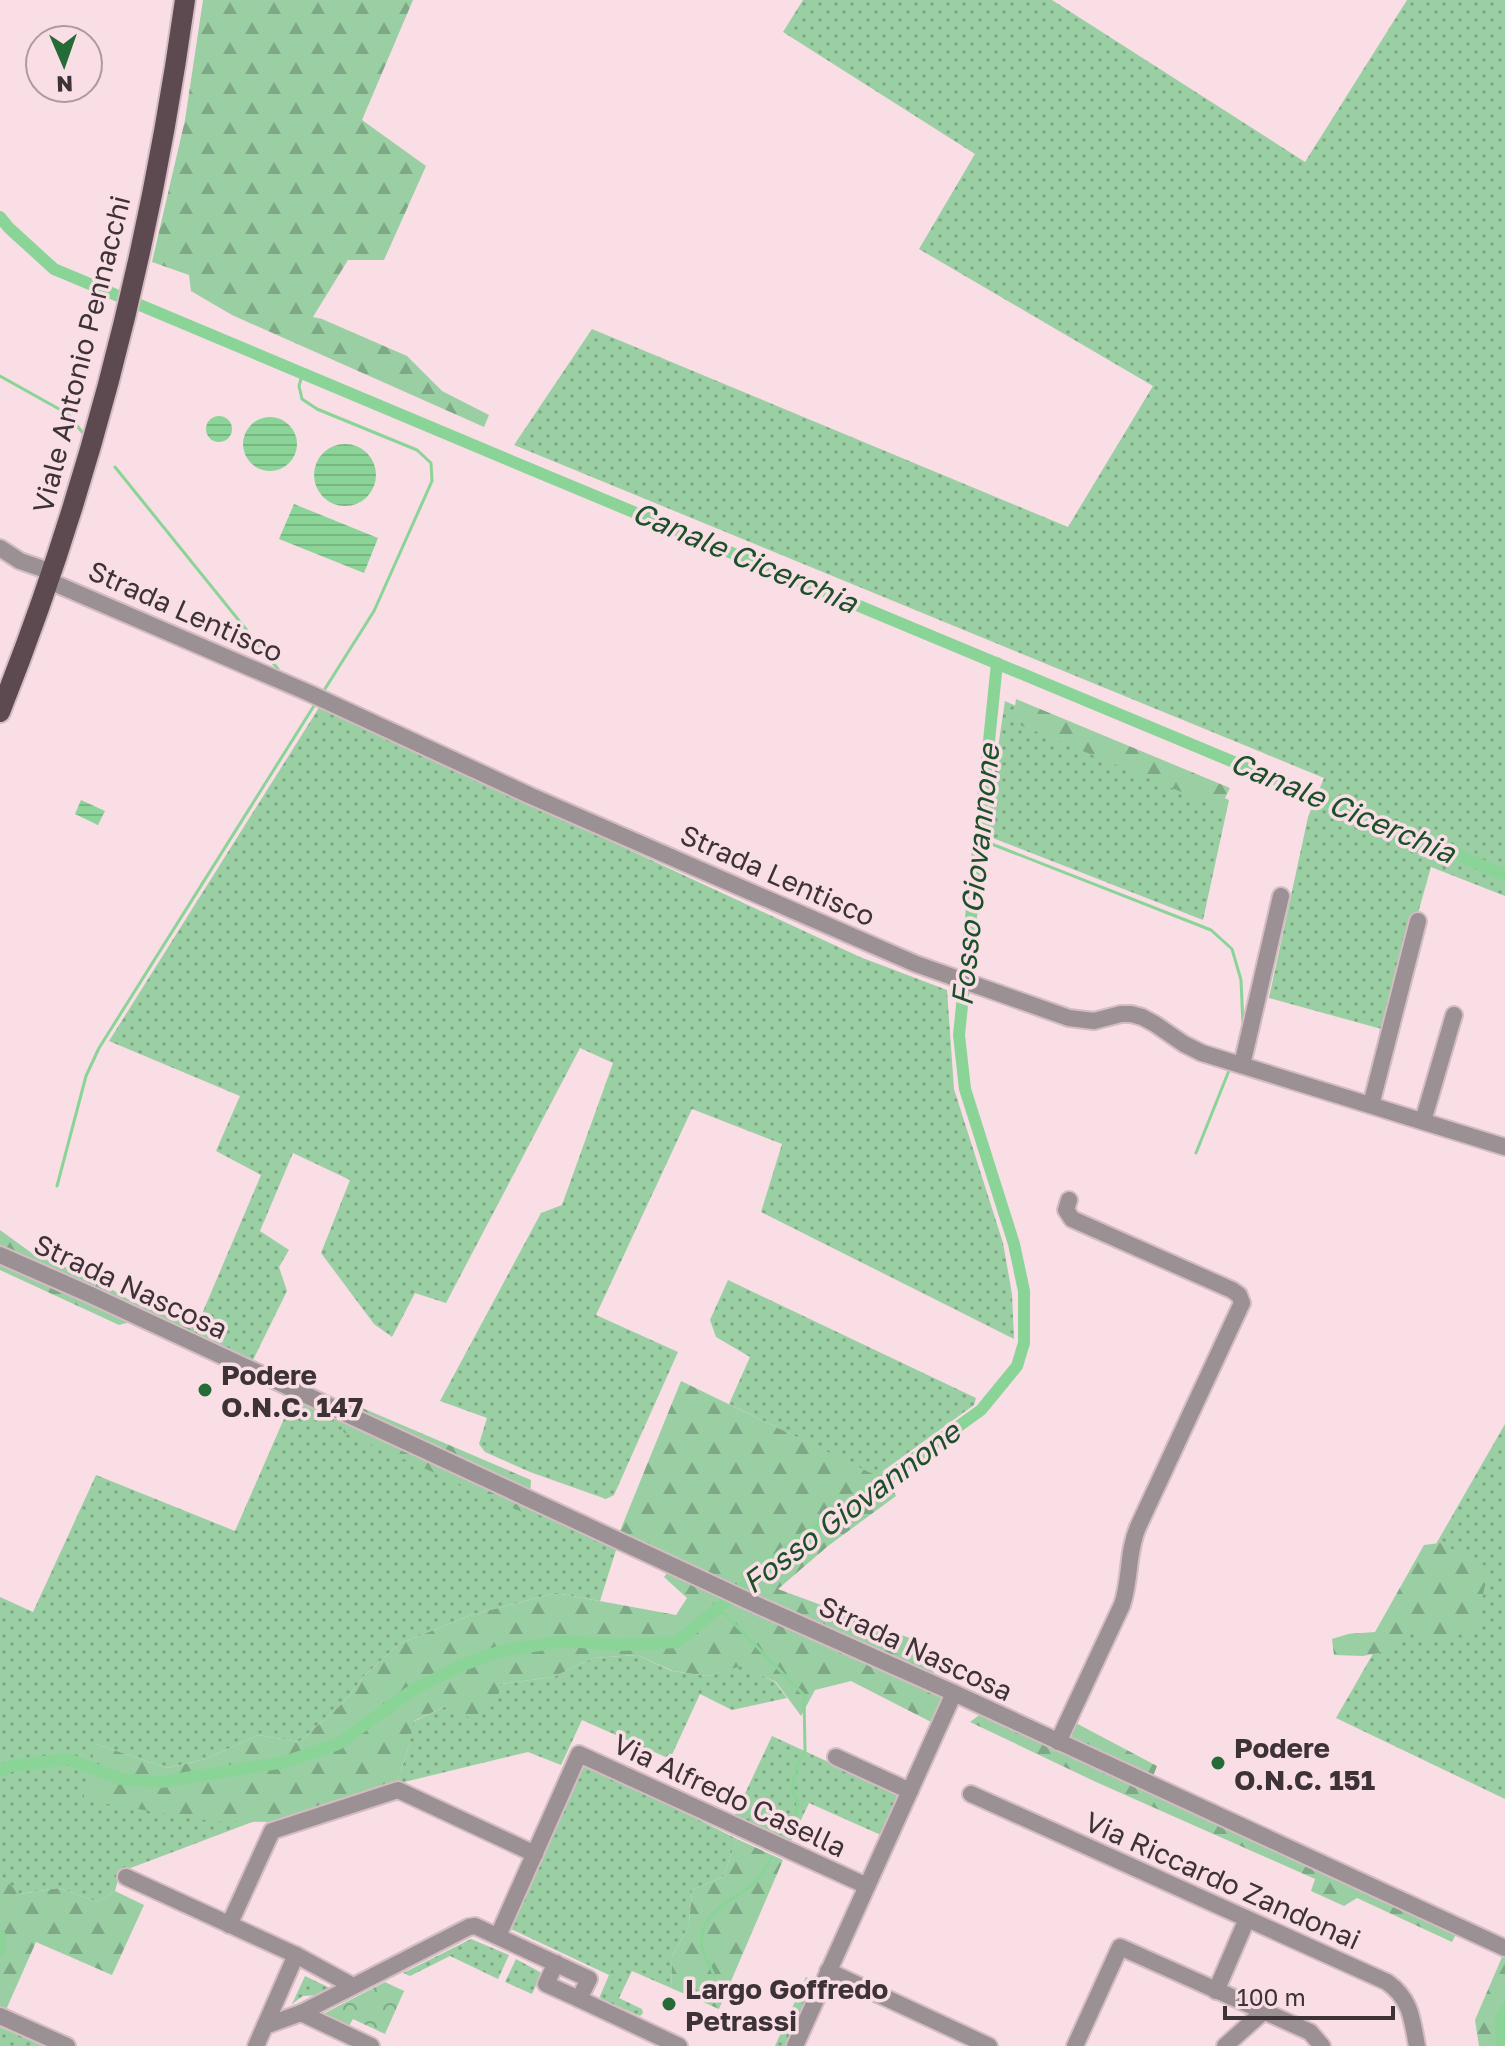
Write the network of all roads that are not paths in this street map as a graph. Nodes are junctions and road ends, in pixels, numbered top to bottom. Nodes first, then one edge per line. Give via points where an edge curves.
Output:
1 (185, 0) edge
2 (0, 548) edge
3 (50, 576) junction
4 (0, 712) edge
5 (1281, 896) dead end
6 (1418, 921) dead end
7 (1454, 1015) dead end
8 (1242, 1065) junction
9 (1371, 1105) junction
10 (1423, 1121) junction
11 (1505, 1147) edge
12 (1069, 1200) dead end
13 (0, 1255) edge
14 (954, 1693) junction
15 (1058, 1742) junction
16 (836, 1757) dead end
17 (910, 1791) junction
18 (971, 1794) dead end
19 (535, 1854) junction
20 (126, 1877) dead end
21 (867, 1886) junction
22 (1247, 1919) junction
23 (229, 1925) junction
24 (498, 1936) junction
25 (1505, 1948) edge
26 (296, 1955) junction
27 (828, 1971) junction
28 (353, 1986) junction
29 (1216, 1991) junction
30 (1263, 2012) junction
31 (301, 2013) junction
32 (0, 2016) edge
33 (265, 2026) junction
34 (1318, 2045) edge
35 (67, 2046) edge
36 (256, 2046) edge
37 (371, 2046) edge
38 (679, 2046) edge
39 (795, 2046) edge
40 (989, 2046) edge
41 (1075, 2046) edge
42 (1225, 2046) edge
43 (1417, 2046) edge

1 - 3 main road, Viale Antonio Pennacchi via 123,323
2 - 3 street, Strada Lentisco
3 - 4 main road, Viale Antonio Pennacchi
3 - 8 street, Strada Lentisco via 531,796 949,977 1080,1020 1121,1014 1142,1017 1189,1047
5 - 8 street
6 - 9 street
7 - 10 street
8 - 9 street, Strada Lentisco
9 - 10 street, Strada Lentisco
10 - 11 street, Strada Lentisco
12 - 15 street via 1067,1214 1072,1219 1232,1290 1242,1303 1138,1527 1122,1605
13 - 14 street, Strada Nascosa
14 - 15 street, Strada Nascosa
14 - 17 street
15 - 25 street, Strada Nascosa
16 - 17 street
17 - 21 street
18 - 22 street, Via Riccardo Zandonai
19 - 21 street, Via Alfredo Casella via 579,1754
19 - 23 street via 398,1790 272,1831
19 - 24 street, Via Alfredo Casella
20 - 23 street
21 - 27 street
22 - 29 street
22 - 43 street, Via Riccardo Zandonai via 1387,1982 1410,2011
23 - 26 street
24 - 28 street via 475,1926 462,1928
24 - 38 street via 556,1963 546,1984
26 - 28 street
26 - 33 street
27 - 39 street
27 - 40 street
28 - 31 street
29 - 30 street
29 - 41 street via 1120,1947
30 - 34 street via 1310,2032
30 - 42 street
31 - 33 street
31 - 37 street
32 - 35 street
33 - 36 street

